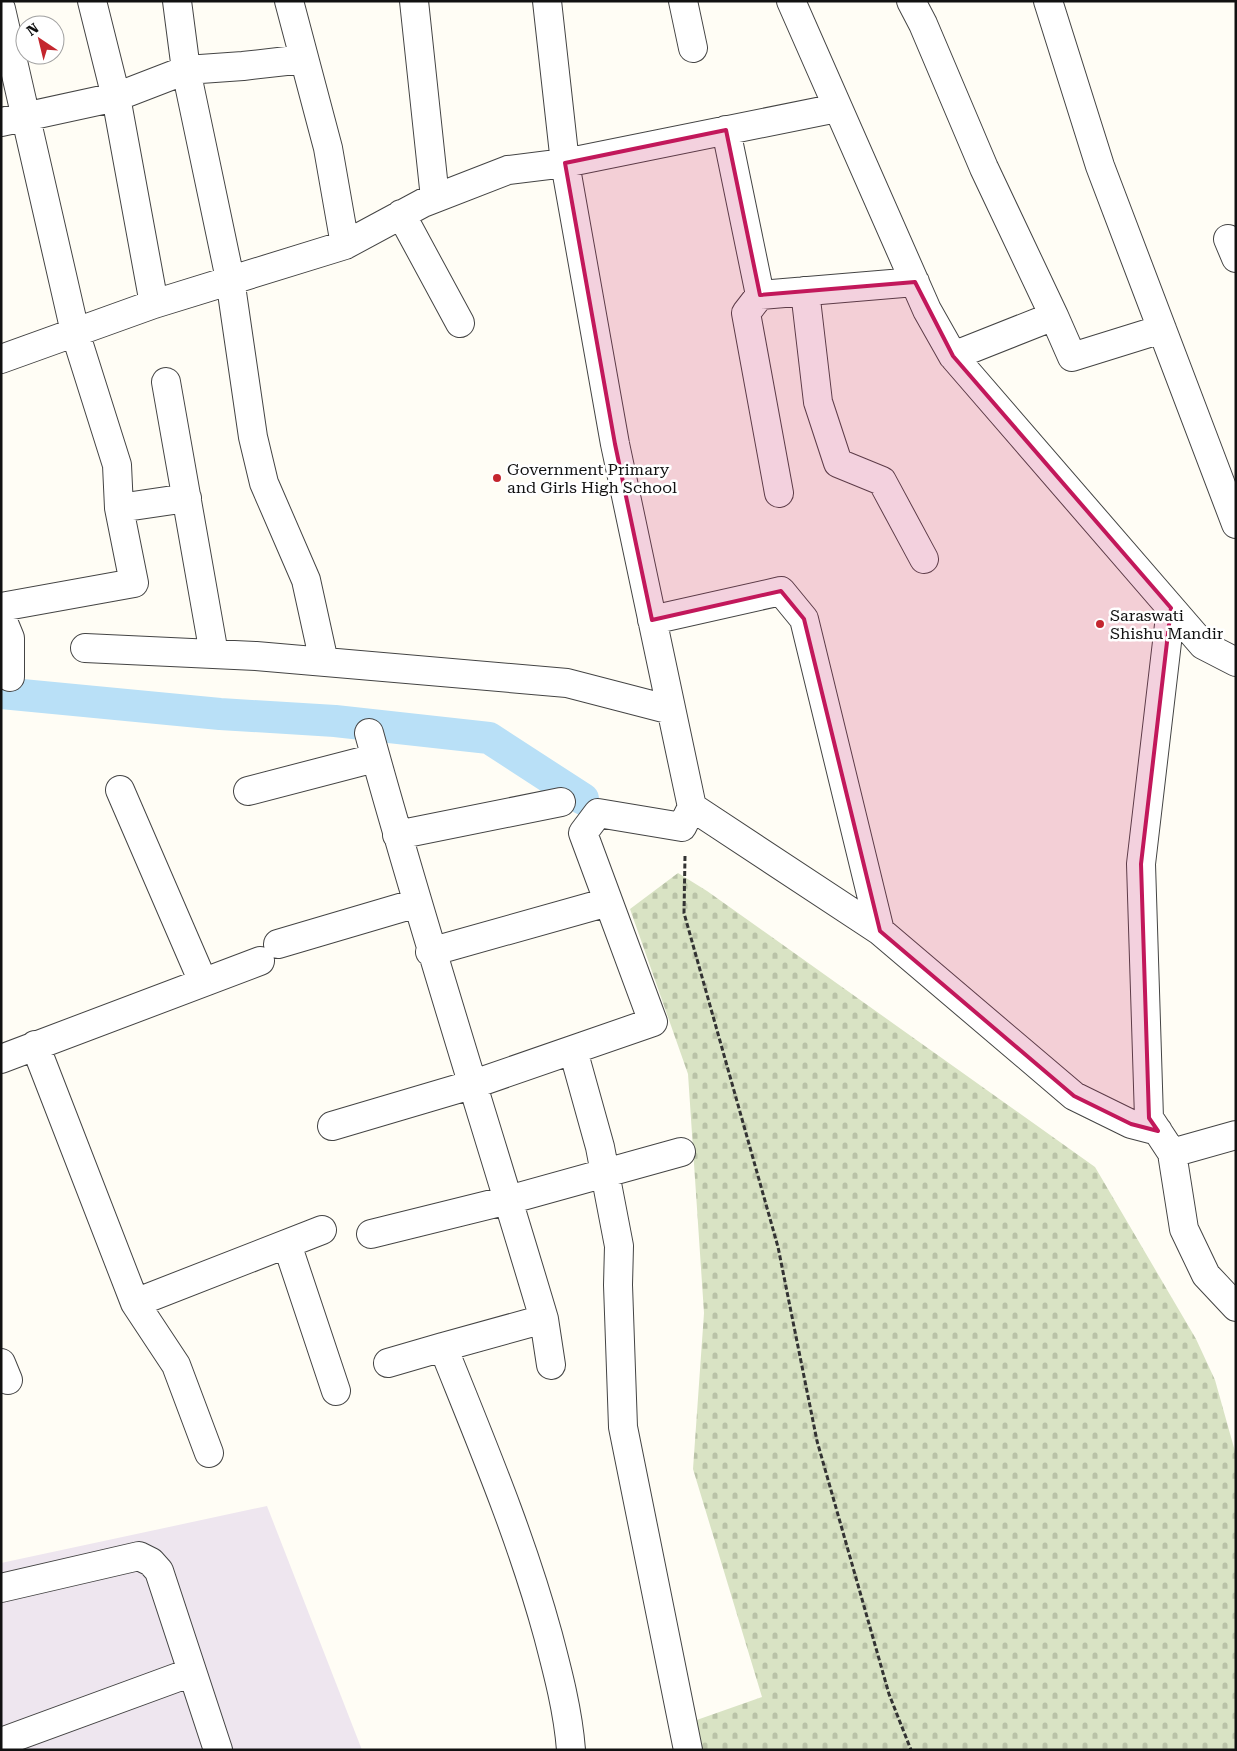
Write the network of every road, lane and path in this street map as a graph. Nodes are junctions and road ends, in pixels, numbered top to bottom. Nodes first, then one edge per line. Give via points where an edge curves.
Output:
1 (92, 1) edge
2 (177, 1) edge
3 (289, 1) edge
4 (414, 1) edge
5 (547, 1) edge
6 (683, 1) edge
7 (791, 1) edge
8 (911, 1) edge
9 (1048, 1) edge
10 (1, 9) edge
11 (693, 48) dead end
12 (304, 59) junction
13 (186, 70) junction
14 (116, 97) junction
15 (837, 108) junction
16 (14, 120) edge
17 (726, 130) junction
18 (565, 163) junction
19 (435, 198) junction
20 (402, 214) junction
21 (345, 245) junction
22 (230, 279) junction
23 (915, 282) junction
24 (805, 291) junction
25 (760, 295) junction
26 (154, 304) junction
27 (1054, 316) junction
28 (460, 323) dead end
29 (1162, 329) junction
30 (75, 332) junction
31 (953, 356) junction
32 (1, 359) edge
33 (166, 382) dead end
34 (779, 493) dead end
35 (187, 498) junction
36 (119, 508) junction
37 (1236, 524) edge
38 (924, 558) dead end
39 (1, 607) edge
40 (1171, 608) junction
41 (1, 616) edge
42 (652, 620) junction
43 (85, 648) dead end
44 (214, 654) junction
45 (324, 662) junction
46 (1236, 662) edge
47 (10, 677) dead end
48 (671, 710) junction
49 (120, 790) dead end
50 (248, 792) dead end
51 (561, 802) dead end
52 (687, 817) junction
53 (397, 834) junction
54 (608, 902) junction
55 (417, 903) junction
56 (880, 931) junction
57 (430, 952) junction
58 (203, 982) junction
59 (35, 1045) junction
60 (573, 1050) junction
61 (1, 1059) edge
62 (474, 1084) junction
63 (332, 1126) dead end
64 (1236, 1135) edge
65 (1165, 1142) junction
66 (681, 1152) dead end
67 (605, 1172) junction
68 (508, 1200) junction
69 (322, 1230) dead end
70 (371, 1234) dead end
71 (287, 1244) junction
72 (134, 1303) junction
73 (1236, 1307) edge
74 (544, 1319) junction
75 (443, 1347) junction
76 (388, 1363) dead end
77 (551, 1365) dead end
78 (336, 1390) dead end
79 (209, 1453) dead end
80 (1, 1588) edge
81 (192, 1672) junction
82 (1, 1742) edge
83 (218, 1750) edge
84 (571, 1750) edge
85 (688, 1750) edge
86 (911, 1750) edge

1 - 14 street
2 - 13 street
3 - 12 street
4 - 19 street
5 - 18 street
6 - 11 street
7 - 15 street
8 - 27 street via 924,24 984,168
9 - 29 street via 1100,166
10 - 16 street
12 - 13 street
12 - 21 street via 328,148
13 - 14 street
13 - 22 street
14 - 16 street
14 - 26 street
15 - 17 street
15 - 23 street
16 - 30 street
17 - 18 street
17 - 25 street
18 - 19 street via 508,170
18 - 42 street via 615,444
19 - 20 street
20 - 21 street
20 - 28 street
21 - 22 street
22 - 26 street
22 - 45 street via 253,437 262,474 306,580
23 - 24 street
23 - 31 street
24 - 25 street
24 - 38 street via 818,402 838,463 882,481
25 - 34 street via 746,313
26 - 30 street
27 - 29 street via 1072,357
27 - 31 street
29 - 37 street
30 - 32 street
30 - 36 street via 117,465
31 - 40 street
33 - 35 street
35 - 36 street
35 - 44 street
36 - 39 street via 134,583
40 - 46 street via 1203,645
40 - 65 street via 1142,864 1149,1118
41 - 47 street via 10,638
42 - 48 street
42 - 56 street via 781,591 804,619
43 - 44 street
44 - 45 street
45 - 48 street via 567,684
48 - 52 street
49 - 58 street
50 - 53 street via 372,746
51 - 53 street
52 - 54 street via 598,813 583,833
52 - 56 street
52 - 86 path via 684,913 778,1247 817,1441 890,1694
53 - 55 street
54 - 57 street
54 - 60 street via 653,1022
55 - 57 street
55 - 58 street via 269,952
56 - 65 street via 1074,1096
57 - 62 street
58 - 59 street
59 - 61 street
59 - 72 street
60 - 62 street
60 - 67 street
62 - 63 street
62 - 68 street
64 - 65 street
65 - 73 street via 1184,1229 1206,1275
66 - 67 street
67 - 68 street
67 - 85 street via 619,1246 623,1427
68 - 70 street
68 - 74 street
69 - 71 street
71 - 72 street
71 - 78 street
72 - 79 street via 176,1365
74 - 75 street
74 - 77 street
75 - 76 street
75 - 84 street via 534,1584 569,1726
80 - 81 street via 139,1556 159,1571
81 - 82 street
81 - 83 street

